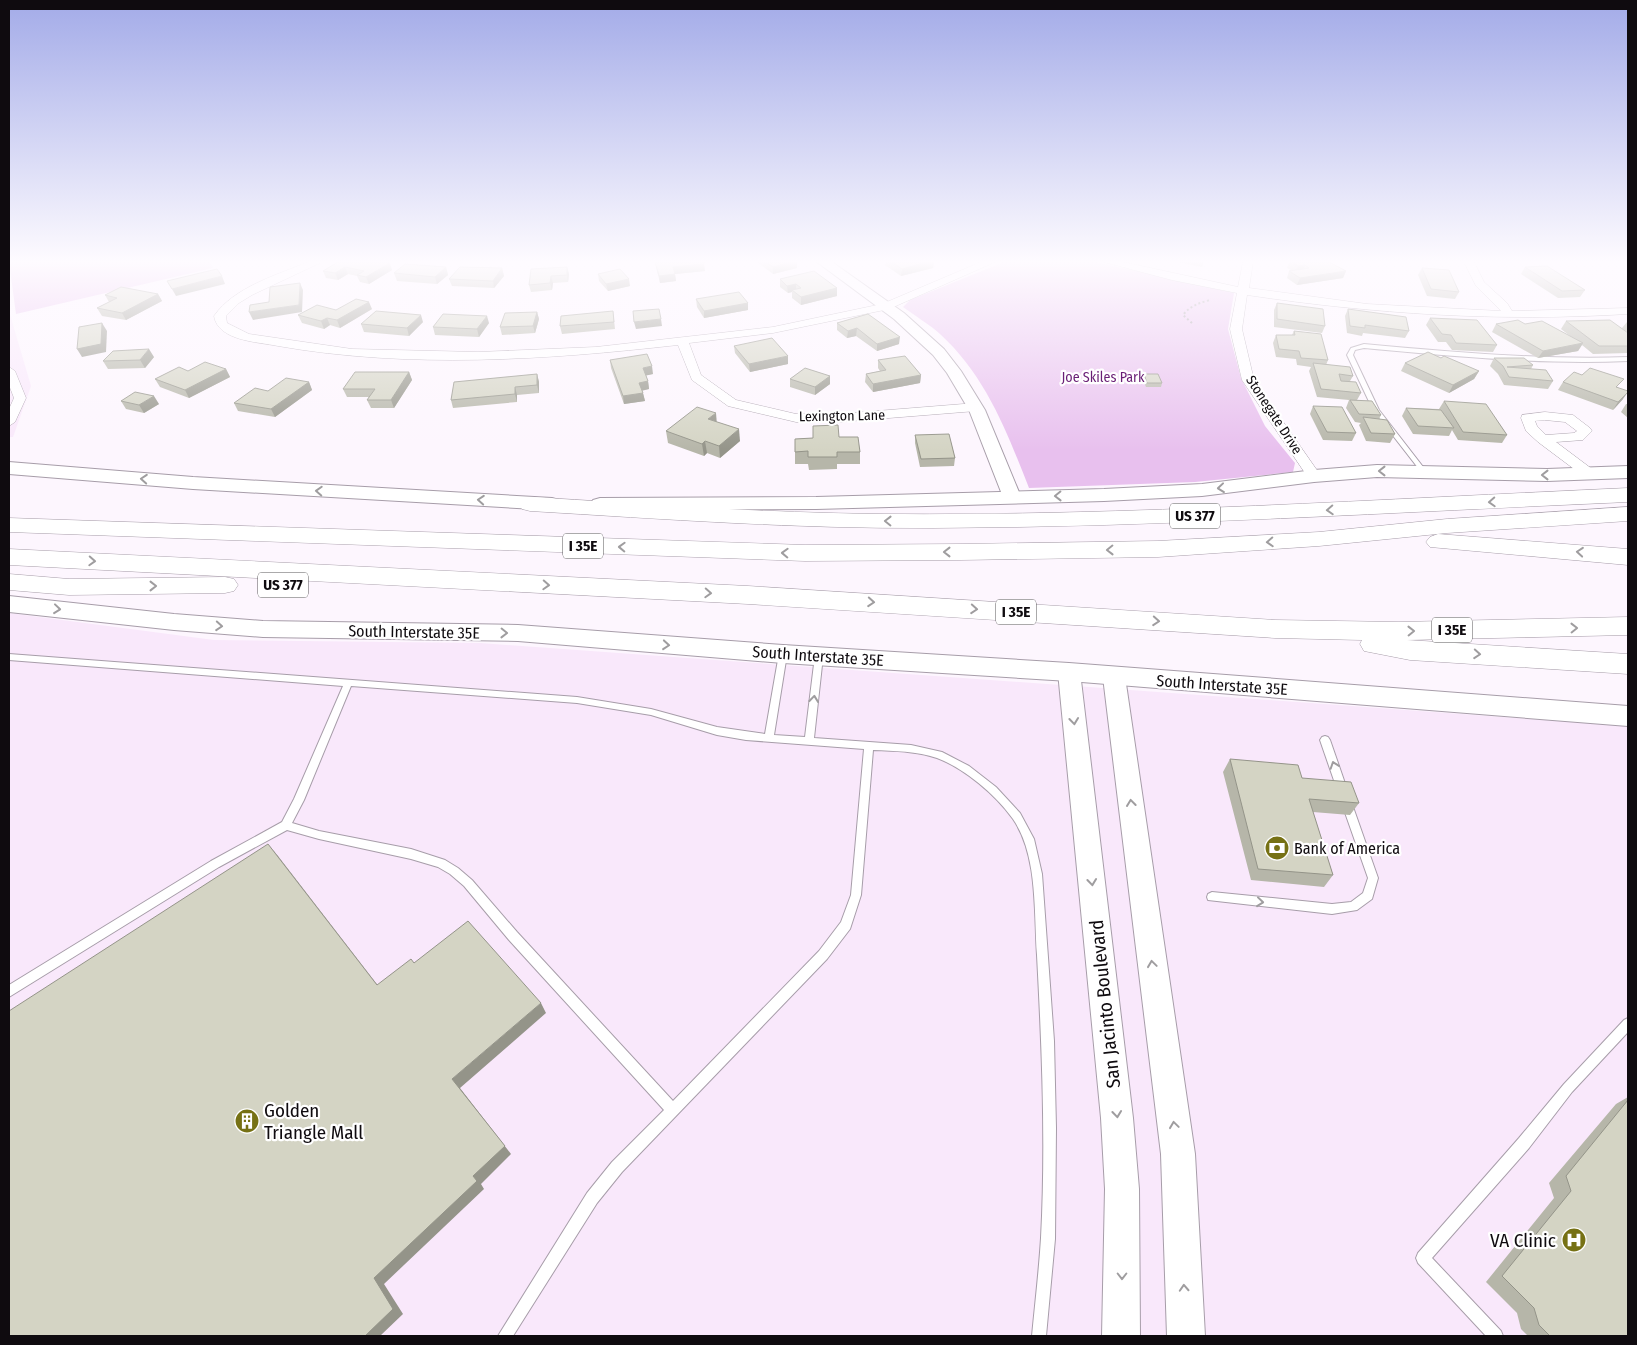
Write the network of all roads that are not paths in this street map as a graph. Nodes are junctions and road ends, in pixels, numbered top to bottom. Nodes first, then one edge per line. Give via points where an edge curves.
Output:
1 (222, 325) edge
2 (798, 325) edge
3 (909, 325) edge
4 (1237, 325) edge
5 (683, 342) junction
6 (1628, 359) edge
7 (9, 371) edge
8 (976, 407) junction
9 (9, 422) edge
10 (1543, 440) dead end
11 (9, 468) edge
12 (1424, 472) junction
13 (1587, 472) junction
14 (1628, 472) edge
15 (1314, 476) junction
16 (1628, 495) edge
17 (1012, 497) junction
18 (530, 504) junction
19 (1628, 514) edge
20 (9, 525) edge
21 (1319, 540) junction
22 (9, 556) edge
23 (1628, 557) edge
24 (9, 582) edge
25 (497, 583) junction
26 (9, 604) edge
27 (1628, 626) edge
28 (1275, 629) junction
29 (783, 654) junction
30 (819, 656) junction
31 (9, 657) edge
32 (1628, 664) edge
33 (1068, 672) junction
34 (1114, 677) junction
35 (348, 683) junction
36 (1628, 716) edge
37 (769, 738) junction
38 (1325, 740) dead end
39 (810, 742) junction
40 (869, 746) junction
41 (286, 825) junction
42 (1212, 897) dead end
43 (9, 991) edge
44 (1628, 1024) edge
45 (672, 1109) junction
46 (505, 1336) edge
47 (1039, 1336) edge
48 (1121, 1336) edge
49 (1186, 1336) edge
50 (1496, 1336) edge

1 - 5 street via 246,336 352,353 526,355
2 - 5 street
3 - 8 street via 941,355 963,383
4 - 15 street, Stonegate Drive via 1248,380
5 - 8 street, Lexington Lane via 696,377 732,403 796,418 839,418
6 - 12 lane via 1547,360 1364,346 1353,349 1350,355 1376,410
7 - 9 street via 20,398
8 - 17 street via 992,440
10 - 13 street
18 -> 11 main road, US 377
13 -> 12 main road via 1547,475
12 -> 15 main road via 1377,471
13 - 14 main road
15 -> 17 main road via 1202,490
16 -> 18 highway, US 377 via 1155,518 930,522 762,519
17 - 18 main road via 816,503
19 - 21 highway, I 35E via 1447,526
21 -> 20 highway, I 35E via 1158,549 805,553
23 -> 21 highway via 1467,543
22 -> 25 highway, I 35E
24 -> 25 highway, US 377 via 69,586
25 -> 28 highway, I 35E via 748,594
26 -> 29 main road, South Interstate 35E via 264,629 518,633
28 -> 27 highway, I 35E via 1398,631
28 -> 32 highway via 1410,650
29 - 30 main road, South Interstate 35E
29 - 37 lane
30 - 33 main road, South Interstate 35E
39 -> 30 lane
31 - 35 lane
33 - 34 main road, South Interstate 35E
33 -> 48 street, San Jacinto Boulevard via 1118,1118 1122,1189
34 - 36 main road, South Interstate 35E
49 -> 34 street via 1178,1154
35 - 37 lane via 577,700 651,712 717,731
35 - 41 lane
37 - 39 lane
42 -> 38 lane via 1332,909 1353,907 1368,896 1373,878
39 - 40 lane
40 - 45 lane via 856,895 846,925 823,955
40 - 47 lane via 939,755 966,769 993,790 1016,816 1029,839 1037,874 1049,1059 1048,1239
41 - 43 lane via 206,869
41 - 45 lane via 411,854 441,863 454,871
44 - 50 lane via 1568,1088 1423,1258
45 - 46 lane via 592,1198

